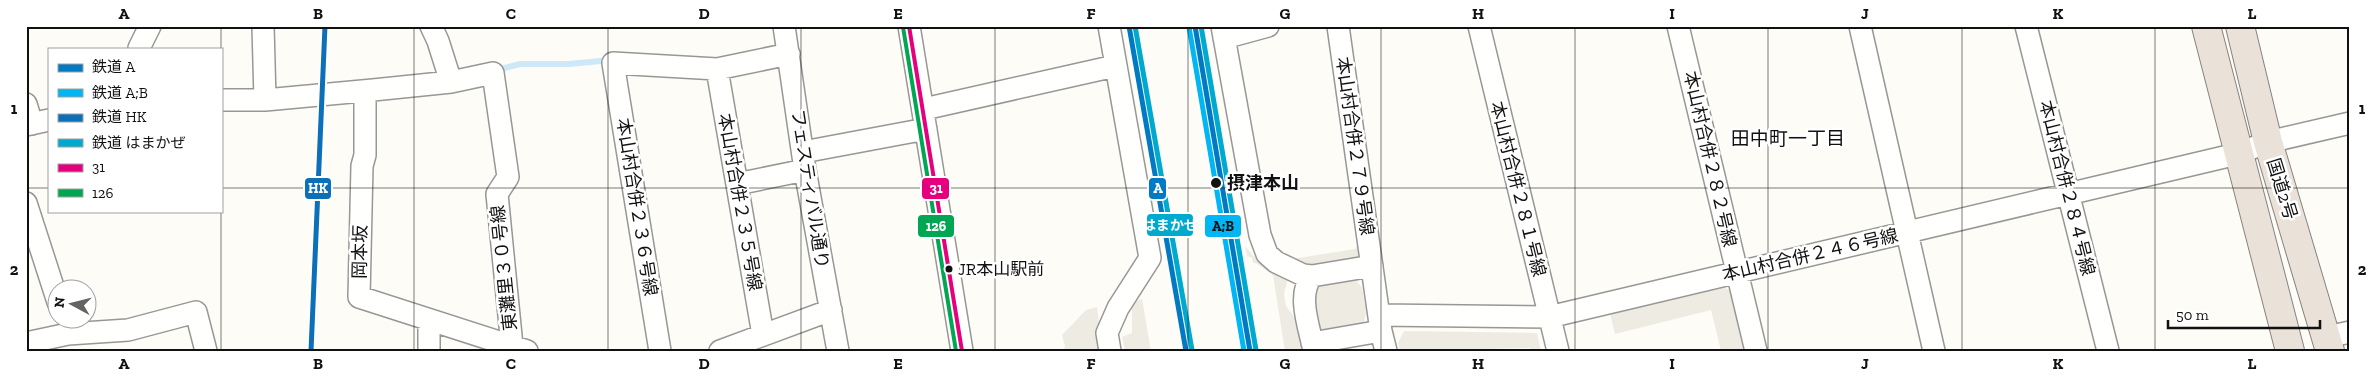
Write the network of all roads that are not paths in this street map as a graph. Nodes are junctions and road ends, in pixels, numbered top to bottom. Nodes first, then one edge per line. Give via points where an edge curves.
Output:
1 (133, 26) edge
2 (150, 26) edge
3 (263, 26) edge
4 (431, 26) edge
5 (784, 26) edge
6 (909, 26) edge
7 (1109, 26) edge
8 (1268, 26) edge
9 (1338, 26) edge
10 (1479, 26) edge
11 (1678, 26) edge
12 (1860, 26) edge
13 (2026, 26) edge
14 (2206, 26) edge
15 (2240, 26) edge
16 (1223, 32) edge
17 (139, 48) edge
18 (788, 54) junction
19 (1115, 66) junction
20 (717, 69) junction
21 (451, 82) junction
22 (365, 91) junction
23 (222, 100) edge
24 (265, 100) junction
25 (925, 119) junction
26 (2350, 123) edge
27 (2268, 142) junction
28 (2237, 154) junction
29 (804, 161) junction
30 (737, 184) junction
31 (2068, 194) junction
32 (26, 203) edge
33 (1907, 232) junction
34 (1372, 266) junction
35 (1736, 271) junction
36 (1304, 274) junction
37 (51, 280) edge
38 (831, 310) junction
39 (1550, 317) junction
40 (429, 320) junction
41 (762, 335) junction
42 (1383, 335) edge
43 (59, 336) edge
44 (1312, 339) edge
45 (2336, 340) edge
46 (26, 343) edge
47 (519, 348) edge
48 (206, 351) edge
49 (429, 351) edge
50 (660, 351) edge
51 (720, 351) edge
52 (838, 351) edge
53 (962, 351) edge
54 (1110, 351) edge
55 (1349, 351) edge
56 (1558, 351) edge
57 (1756, 351) edge
58 (1934, 351) edge
59 (2108, 351) edge
60 (2290, 351) edge

1 - 17 street
2 - 17 street
3 - 24 street
4 - 21 street
5 - 18 street, フェスティバル通り
6 - 25 street
7 - 19 street
8 - 16 street
9 - 34 street, 本山村合併２７９号線
10 - 39 street, 本山村合併２８１号線
11 - 35 street, 本山村合併２８２号線
12 - 33 street
13 - 31 street, 本山村合併２８４号線
14 - 28 highway, 国道2号
15 - 27 highway, 国道2号
16 - 36 street via 1260,235 1267,254 1276,262
18 - 20 street
18 - 29 street, フェスティバル通り
19 - 25 street
19 - 54 street via 1150,258 1118,308 1107,333
20 - 30 street, 本山村合併２３５号線
20 - 50 street, 本山村合併２３６号線 via 613,63
21 - 22 street
21 - 47 street, 東灘里３０号線 via 493,73 508,177 497,194
22 - 24 street
22 - 40 street, 岡本坂 via 359,297
23 - 24 street
25 - 29 street
25 - 53 street
26 - 27 street, 本山村合併２４６号線
27 - 28 street, 本山村合併２４６号線
27 - 45 highway, 国道2号
28 - 31 street, 本山村合併２４６号線
28 - 60 highway, 国道2号
29 - 30 street
29 - 38 street, フェスティバル通り
30 - 41 street, 本山村合併２３５号線
31 - 33 street, 本山村合併２４６号線
31 - 59 street, 本山村合併２８４号線
32 - 37 street
33 - 35 street, 本山村合併２４６号線
33 - 58 street
34 - 36 street
34 - 42 street, 本山村合併２７９号線
35 - 39 street, 本山村合併２４６号線
35 - 57 street, 本山村合併２８２号線
36 - 44 street
38 - 41 street
38 - 52 street, フェスティバル通り
39 - 42 street, 本山村合併２４６号線
39 - 56 street, 本山村合併２８１号線
40 - 47 street, 岡本坂
40 - 49 street
41 - 51 street
42 - 44 street
42 - 55 street
43 - 46 street
43 - 48 street via 128,330 196,312

